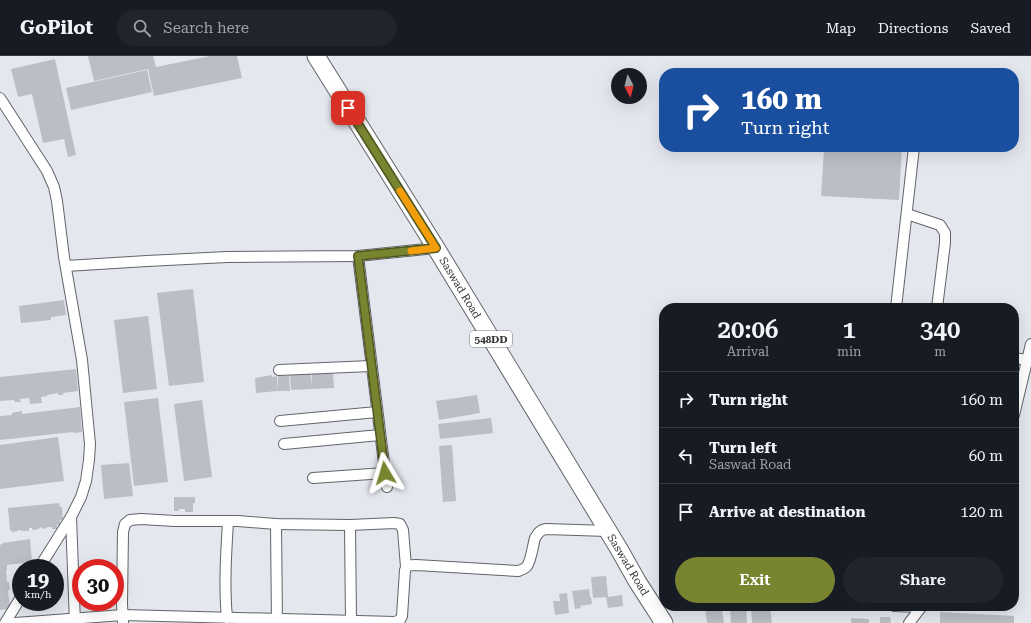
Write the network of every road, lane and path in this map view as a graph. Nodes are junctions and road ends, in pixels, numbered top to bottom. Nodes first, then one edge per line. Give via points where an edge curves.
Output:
1 (316, 56) edge
2 (0, 98) edge
3 (913, 152) edge
4 (907, 214) junction
5 (436, 248) junction
6 (358, 256) junction
7 (66, 266) junction
8 (897, 303) edge
9 (939, 303) edge
10 (1031, 344) edge
11 (1019, 359) edge
12 (1027, 360) junction
13 (371, 366) junction
14 (279, 370) dead end
15 (1019, 394) edge
16 (377, 412) junction
17 (280, 421) dead end
18 (380, 435) junction
19 (284, 444) dead end
20 (385, 473) junction
21 (313, 478) dead end
22 (386, 487) dead end
23 (71, 518) junction
24 (228, 522) junction
25 (276, 524) junction
26 (350, 525) junction
27 (608, 531) junction
28 (45, 559) edge
29 (406, 567) junction
30 (12, 611) edge
31 (919, 611) edge
32 (227, 618) junction
33 (123, 619) edge
34 (163, 620) edge
35 (203, 620) edge
36 (75, 621) edge
37 (245, 621) edge
38 (277, 621) edge
39 (322, 622) edge
40 (356, 622) edge
41 (400, 622) edge
42 (5, 623) edge
43 (15, 623) edge
44 (664, 623) edge
45 (909, 623) edge

1 - 5 highway, Saswad Road / 548DD
2 - 7 street via 51,178 57,201
3 - 4 street
4 - 8 street
4 - 9 street via 940,225 945,232
5 - 6 street
5 - 27 highway, Saswad Road / 548DD
6 - 7 street via 227,257
6 - 13 street
7 - 23 street via 82,360 90,444 86,481
10 - 12 street
11 - 12 street
12 - 15 street
13 - 14 street
13 - 16 street
16 - 17 street
16 - 18 street
18 - 19 street
18 - 20 street
20 - 21 street
20 - 22 street
23 - 28 street
23 - 36 street
24 - 25 street
24 - 32 street via 225,578
24 - 33 street via 141,519 130,520 125,524
25 - 26 street
25 - 38 street
26 - 29 street via 400,524 403,530
26 - 40 street
27 - 29 street via 542,530 535,538 527,567 518,571 416,565
27 - 44 highway, Saswad Road / 548DD
29 - 41 street
30 - 42 street
31 - 45 street
32 - 35 street
32 - 37 street
33 - 34 street
33 - 36 street
34 - 35 street
36 - 43 street
37 - 38 street
38 - 39 street
39 - 40 street
40 - 41 street

